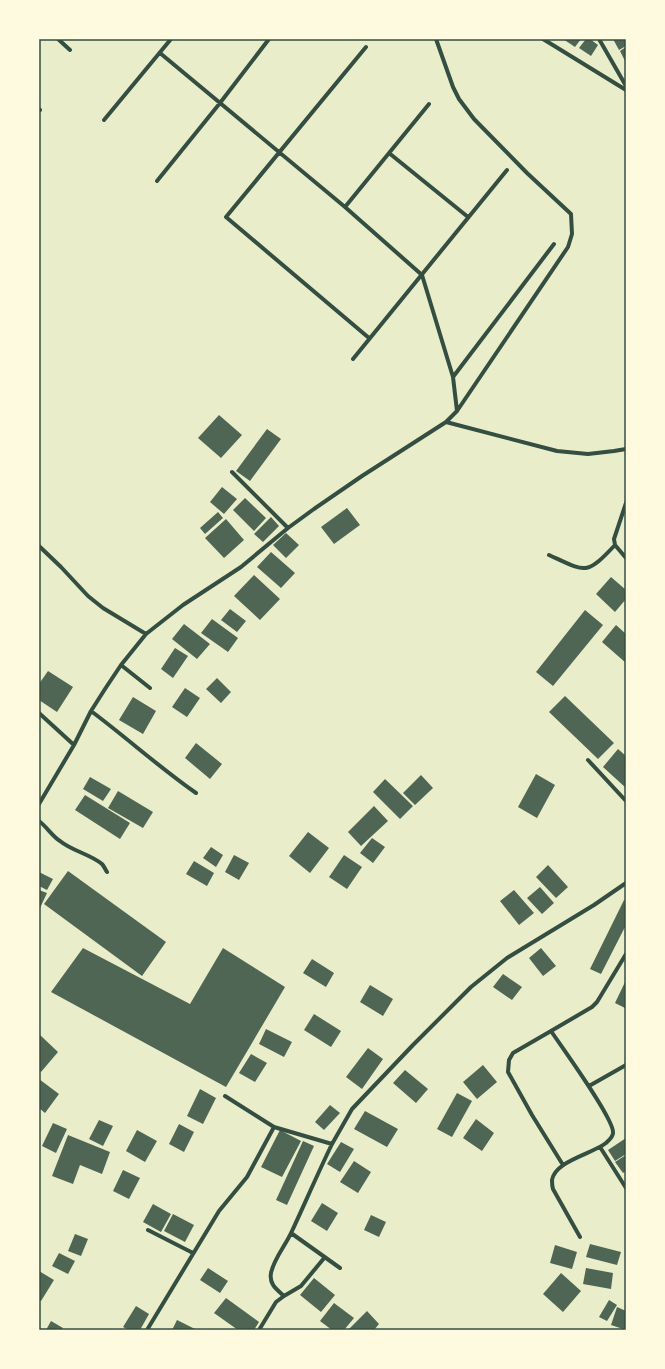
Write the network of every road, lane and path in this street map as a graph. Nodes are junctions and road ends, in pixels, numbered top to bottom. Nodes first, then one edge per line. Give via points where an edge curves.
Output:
1 (58, 39) edge
2 (171, 39) edge
3 (268, 39) edge
4 (436, 39) edge
5 (544, 39) edge
6 (598, 39) edge
7 (366, 47) dead end
8 (70, 50) dead end
9 (160, 53) junction
10 (626, 86) edge
11 (626, 90) edge
12 (220, 103) junction
13 (429, 104) dead end
14 (104, 120) dead end
15 (279, 153) junction
16 (389, 153) junction
17 (508, 170) dead end
18 (157, 181) dead end
19 (345, 207) junction
20 (468, 217) junction
21 (554, 244) dead end
22 (422, 275) junction
23 (369, 338) junction
24 (353, 359) dead end
25 (453, 377) junction
26 (457, 411) junction
27 (446, 422) junction
28 (626, 449) edge
29 (232, 472) dead end
30 (626, 503) edge
31 (288, 528) junction
32 (615, 545) junction
33 (39, 546) edge
34 (549, 556) dead end
35 (626, 558) edge
36 (146, 634) junction
37 (121, 665) junction
38 (150, 688) dead end
39 (91, 711) junction
40 (39, 713) edge
41 (74, 745) junction
42 (588, 760) dead end
43 (196, 793) dead end
44 (626, 801) edge
45 (39, 804) edge
46 (39, 822) edge
47 (107, 872) dead end
48 (626, 883) edge
49 (626, 954) edge
50 (551, 1032) junction
51 (626, 1065) edge
52 (589, 1086) junction
53 (225, 1096) dead end
54 (274, 1127) junction
55 (332, 1144) junction
56 (600, 1147) junction
57 (563, 1165) junction
58 (626, 1188) edge
59 (148, 1230) dead end
60 (291, 1233) junction
61 (580, 1237) dead end
62 (194, 1253) junction
63 (325, 1257) junction
64 (340, 1268) dead end
65 (284, 1296) junction
66 (147, 1330) edge
67 (259, 1330) edge

1 - 8 street
2 - 9 street
3 - 12 street
4 - 26 street via 453,86 474,119 571,214 572,234 568,247
5 - 11 street
6 - 10 street
7 - 15 street
9 - 12 street
9 - 14 street
12 - 15 street
12 - 18 street
13 - 16 street
15 - 19 street
15 - 23 street via 226,218
16 - 19 street
16 - 20 street
17 - 20 street
19 - 22 street
20 - 22 street
21 - 25 street
22 - 23 street
22 - 25 street
23 - 24 street
25 - 26 street
26 - 27 street
27 - 28 street via 557,451 588,454
27 - 31 street
29 - 31 street
30 - 32 street via 614,539
31 - 36 street via 241,568 183,605
32 - 34 street via 600,561 589,568 578,568
32 - 35 street
33 - 36 street via 88,596
36 - 37 street
37 - 38 street
37 - 39 street
39 - 41 street
39 - 43 street via 167,773
40 - 41 street
41 - 45 street
42 - 44 street
46 - 47 street via 74,851 102,864
48 - 55 street via 507,958 471,987 352,1109
49 - 50 street via 597,1002
50 - 52 street
50 - 57 street via 513,1053 509,1060 508,1072
51 - 52 street
52 - 56 street via 612,1125 613,1133 610,1139
53 - 54 street
54 - 55 street
54 - 62 street via 247,1177 219,1212
55 - 60 street
56 - 57 street
56 - 58 street
57 - 61 street via 555,1172 552,1180 553,1189
59 - 62 street
60 - 63 street
60 - 65 street via 271,1274 271,1283
62 - 66 street
63 - 64 street
63 - 65 street via 301,1286
65 - 67 street via 276,1302

